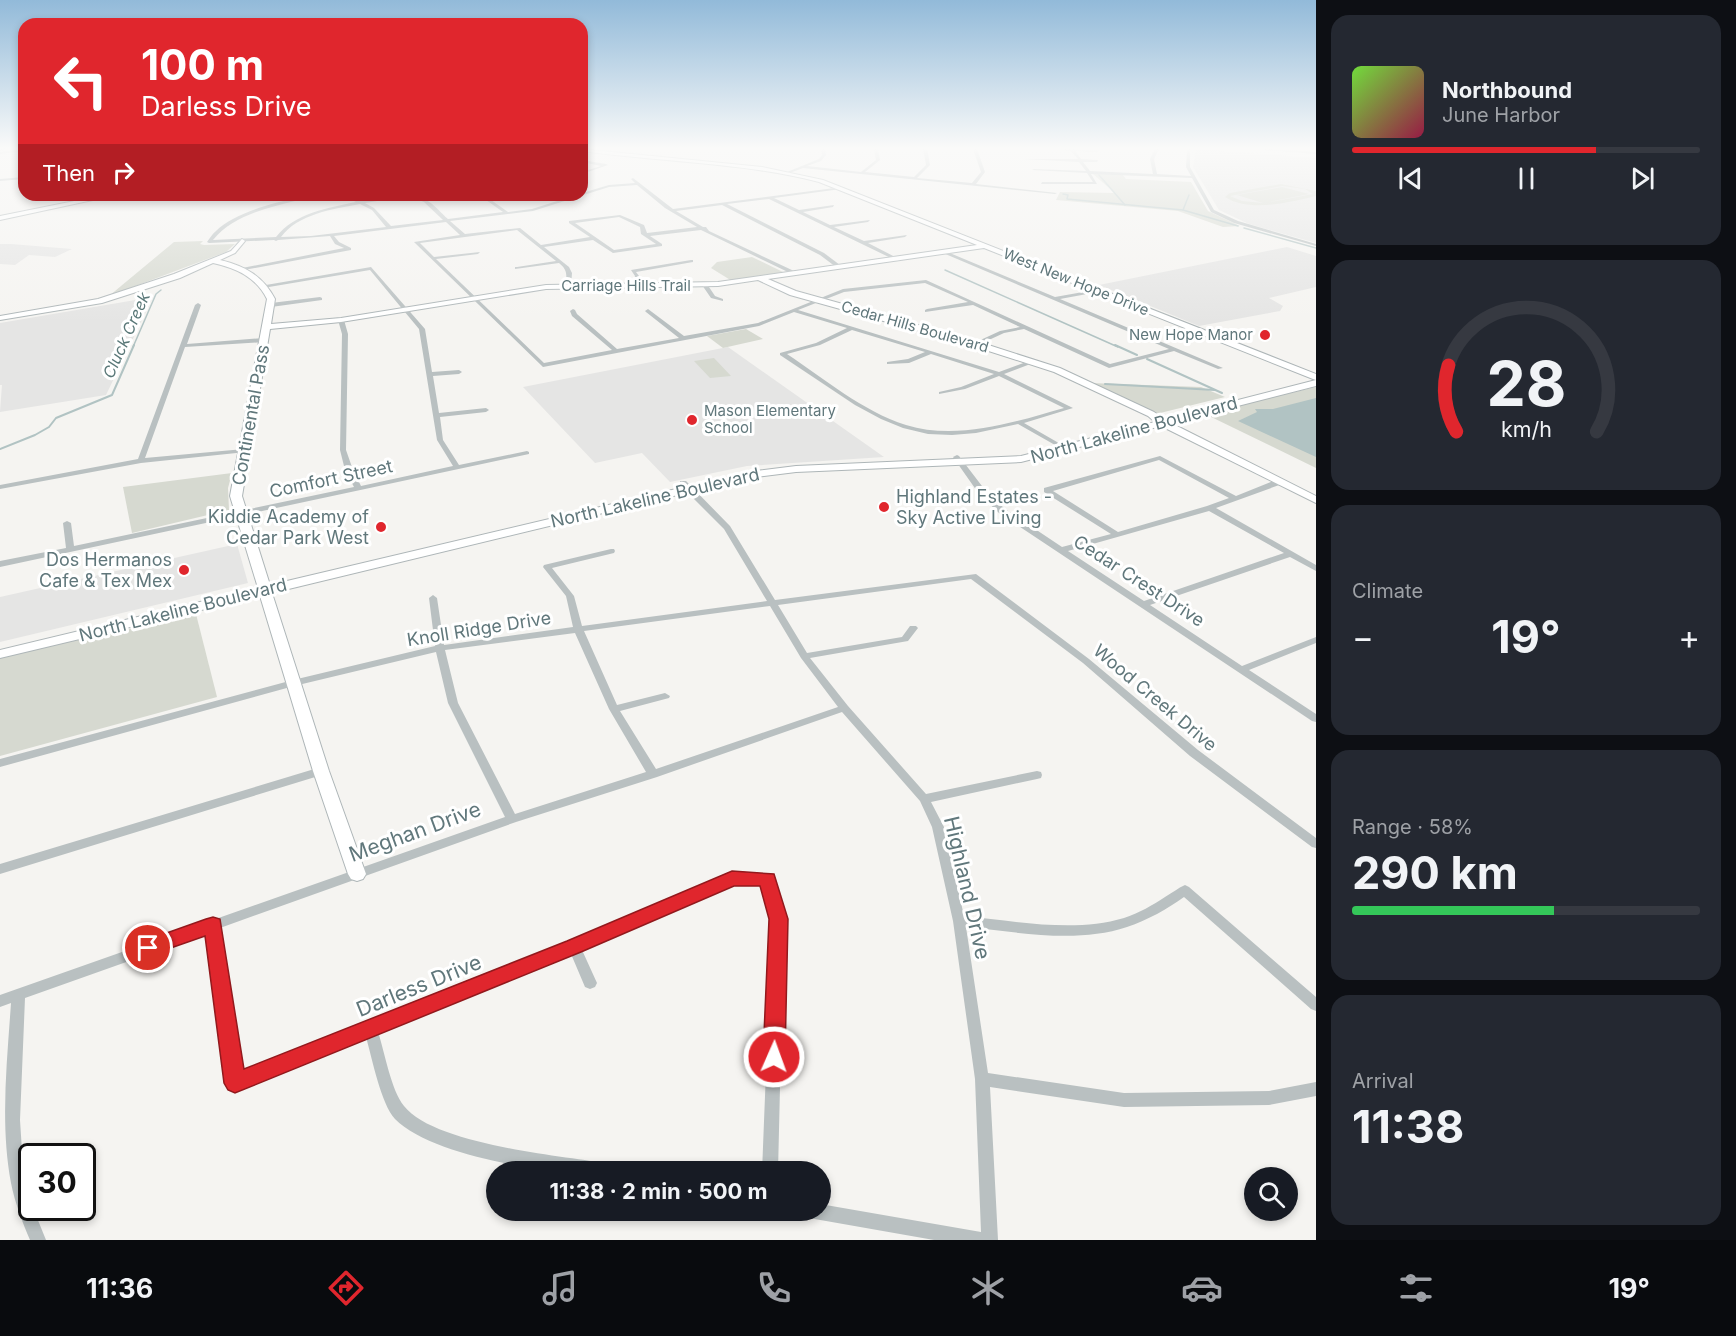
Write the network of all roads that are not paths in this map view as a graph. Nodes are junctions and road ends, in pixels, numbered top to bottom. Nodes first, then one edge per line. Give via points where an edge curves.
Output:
1 (51, 207) edge
2 (269, 207) edge
3 (350, 207) edge
4 (367, 207) edge
5 (432, 207) edge
6 (498, 207) edge
7 (546, 207) edge
8 (668, 207) edge
9 (699, 207) edge
10 (729, 207) edge
11 (791, 207) edge
12 (825, 207) edge
13 (889, 207) edge
14 (1209, 207) edge
15 (673, 210) junction
16 (798, 210) junction
17 (507, 213) junction
18 (0, 218) edge
19 (448, 220) junction
20 (868, 221) dead end
21 (830, 225) junction
22 (390, 228) junction
23 (704, 228) junction
24 (331, 235) junction
25 (645, 235) junction
26 (465, 236) junction
27 (905, 236) dead end
28 (594, 238) junction
29 (276, 240) junction
30 (242, 241) junction
31 (864, 241) junction
32 (986, 245) junction
33 (1316, 245) edge
34 (540, 246) junction
35 (945, 252) junction
36 (478, 253) dead end
37 (433, 258) junction
38 (899, 260) junction
39 (212, 261) junction
40 (691, 261) dead end
41 (560, 262) junction
42 (838, 266) junction
43 (517, 268) dead end
44 (244, 270) junction
45 (792, 272) junction
46 (763, 277) junction
47 (705, 285) junction
48 (263, 286) junction
49 (568, 286) junction
50 (636, 286) junction
51 (1098, 290) junction
52 (474, 297) junction
53 (1056, 298) junction
54 (320, 299) dead end
55 (721, 300) dead end
56 (820, 300) junction
57 (973, 303) junction
58 (198, 304) dead end
59 (271, 305) junction
60 (406, 308) junction
61 (573, 311) dead end
62 (648, 311) dead end
63 (795, 311) junction
64 (927, 311) dead end
65 (0, 318) edge
66 (341, 320) junction
67 (1025, 327) junction
68 (852, 328) junction
69 (266, 334) junction
70 (684, 339) junction
71 (976, 344) junction
72 (182, 346) junction
73 (1175, 349) junction
74 (616, 351) junction
75 (931, 352) junction
76 (888, 363) dead end
77 (1031, 363) junction
78 (1220, 368) dead end
79 (459, 372) dead end
80 (430, 374) junction
81 (1000, 374) junction
82 (1314, 379) edge
83 (941, 393) dead end
84 (486, 410) dead end
85 (436, 415) junction
86 (1156, 420) junction
87 (1018, 422) junction
88 (1055, 443) junction
89 (244, 451) junction
90 (527, 453) dead end
91 (959, 460) junction
92 (141, 461) junction
93 (457, 467) junction
94 (1279, 483) junction
95 (686, 486) junction
96 (0, 487) edge
97 (359, 489) junction
98 (1234, 498) junction
99 (1316, 500) edge
100 (1210, 508) junction
101 (241, 513) junction
102 (67, 524) dead end
103 (1115, 532) junction
104 (70, 549) junction
105 (1062, 550) junction
106 (611, 551) dead end
107 (1289, 554) junction
108 (0, 564) edge
109 (1316, 568) edge
110 (973, 576) joint
111 (263, 586) junction
112 (434, 598) dead end
113 (1145, 604) junction
114 (773, 606) junction
115 (912, 628) dead end
116 (579, 631) junction
117 (1316, 640) edge
118 (0, 645) edge
119 (440, 648) junction
120 (0, 654) edge
121 (804, 656) junction
122 (1243, 669) junction
123 (293, 683) junction
124 (665, 696) dead end
125 (844, 708) junction
126 (614, 709) junction
127 (1316, 719) edge
128 (0, 763) edge
129 (321, 771) junction
130 (653, 774) junction
131 (1036, 775) dead end
132 (924, 799) junction
133 (512, 819) junction
134 (1316, 843) edge
135 (0, 869) edge
136 (357, 874) junction
137 (960, 921) junction
138 (213, 925) junction
139 (574, 946) junction
140 (590, 983) dead end
141 (18, 994) junction
142 (0, 1001) edge
143 (1316, 1005) edge
144 (370, 1029) junction
145 (982, 1079) junction
146 (1316, 1089) edge
147 (545, 1161) edge
148 (770, 1161) edge
149 (831, 1214) edge
150 (38, 1240) edge
151 (981, 1240) edge
152 (990, 1240) edge

1 - 18 street
2 - 30 street via 216,232 209,242
3 - 29 street via 301,218 282,229
4 - 22 street
5 - 19 street
6 - 17 street
7 - 17 street
8 - 15 street
9 - 15 street
10 - 42 street
11 - 16 street
12 - 16 street
13 - 32 street, West New Hope Drive
14 - 33 street via 1247,226
15 - 23 street
16 - 21 street
17 - 19 street
19 - 22 street
19 - 26 street
20 - 21 street
21 - 31 street
22 - 24 street
23 - 25 street
23 - 45 street
24 - 29 street
24 - 44 street via 349,249
25 - 28 street via 660,245 613,252
25 - 28 street via 642,226 620,216 571,222
26 - 34 street via 518,229
26 - 37 street via 416,242
27 - 31 street
28 - 34 street
29 - 30 street
30 - 39 street via 233,252
31 - 38 street
32 - 35 street, Carriage Hills Trail
32 - 51 street, West New Hope Drive
34 - 41 street
35 - 38 street, Carriage Hills Trail
35 - 53 street
36 - 37 street
37 - 52 street
38 - 42 street, Carriage Hills Trail
39 - 44 street
39 - 65 street via 99,301
40 - 50 street via 633,271
41 - 43 street
41 - 49 street via 569,270
42 - 45 street, Carriage Hills Trail
44 - 48 street
45 - 46 street, Carriage Hills Trail
46 - 47 street, Carriage Hills Trail
46 - 56 street, Cedar Hills Boulevard via 782,289
47 - 50 street, Carriage Hills Trail
47 - 55 street via 713,297
48 - 59 street
48 - 60 street via 371,268
49 - 50 street, Carriage Hills Trail
49 - 52 street, Carriage Hills Trail
51 - 53 street
51 - 82 street, West New Hope Drive via 1204,337
52 - 60 street, Carriage Hills Trail
52 - 74 street via 543,364
53 - 73 street
54 - 59 street
56 - 57 street via 857,289 926,281
56 - 63 street
56 - 71 street, Cedar Hills Boulevard
57 - 64 street
57 - 67 street
58 - 72 street
59 - 69 street, Continental Pass
60 - 66 street, Carriage Hills Trail
60 - 80 street via 422,329
61 - 74 street
62 - 70 street
63 - 68 street
63 - 70 street via 759,324
66 - 69 street, Carriage Hills Trail
66 - 97 street via 345,334 343,450
67 - 71 street
67 - 73 street via 1109,366
68 - 75 street
68 - 87 street via 783,354 875,414 905,426 958,432
69 - 72 street
69 - 89 street, Continental Pass
70 - 74 street
71 - 77 street, Cedar Hills Boulevard
72 - 92 street
73 - 78 street
75 - 76 street via 909,361
75 - 81 street
77 - 81 street
77 - 86 street, Cedar Hills Boulevard
79 - 80 street
80 - 85 street
81 - 83 street
81 - 87 street via 1070,408
82 - 86 street, North Lakeline Boulevard
84 - 85 street
85 - 93 street via 440,440
86 - 88 street, North Lakeline Boulevard
86 - 91 street, North Lakeline Boulevard via 1022,459
86 - 94 street, Cedar Hills Boulevard
87 - 88 street
88 - 91 street, North Lakeline Boulevard
89 - 92 street
89 - 101 street, Continental Pass via 236,496
90 - 93 street, Comfort Street
91 - 95 street, North Lakeline Boulevard via 767,465
91 - 105 street, Cedar Crest Drive via 990,501
92 - 96 street
93 - 97 street, Comfort Street
94 - 98 street
94 - 99 street, Cedar Hills Boulevard
95 - 111 street, North Lakeline Boulevard
95 - 114 street, Highland Drive via 727,528
97 - 101 street, Comfort Street
98 - 100 street
98 - 103 street via 1160,458 1047,490
100 - 103 street
100 - 107 street
101 - 104 street, Comfort Street
101 - 111 street, Continental Pass
102 - 104 street
103 - 105 street
104 - 108 street, Comfort Street
105 - 113 street, Cedar Crest Drive
106 - 116 street via 547,567 570,596
107 - 109 street
107 - 113 street
110 - 114 street, Knoll Ridge Drive
110 - 134 street, Wood Creek Drive via 1086,661 1194,753
111 - 118 street, North Lakeline Boulevard
111 - 120 street, North Lakeline Boulevard
111 - 123 street, Continental Pass
112 - 119 street
113 - 122 street, Cedar Crest Drive
114 - 116 street, Knoll Ridge Drive
114 - 121 street, Highland Drive
115 - 121 street via 905,639
116 - 119 street, Knoll Ridge Drive
116 - 126 street
117 - 122 street
119 - 123 street, Knoll Ridge Drive
119 - 133 street via 453,703
121 - 125 street, Highland Drive
122 - 127 street, Cedar Crest Drive
123 - 128 street, Knoll Ridge Drive
123 - 129 street, Continental Pass
124 - 126 street
125 - 130 street, Meghan Drive
125 - 132 street, Highland Drive
126 - 130 street
129 - 135 street
129 - 136 street, Continental Pass
130 - 133 street, Meghan Drive
131 - 132 street
132 - 137 street, Highland Drive via 938,827
133 - 136 street, Meghan Drive
136 - 138 street, Meghan Drive
137 - 143 street via 1078,929 1117,925 1164,905 1185,890
137 - 145 street, Highland Drive
138 - 141 street, Meghan Drive
138 - 144 street, Darless Drive via 235,1083
139 - 140 street
139 - 144 street, Darless Drive
139 - 148 street, Darless Drive via 732,879 768,879 778,919
141 - 142 street, Meghan Drive
141 - 150 street via 14,1161 22,1201
144 - 147 street via 400,1113 429,1131 479,1150
145 - 146 street via 1124,1100 1269,1098
145 - 152 street, Highland Drive
149 - 151 street

